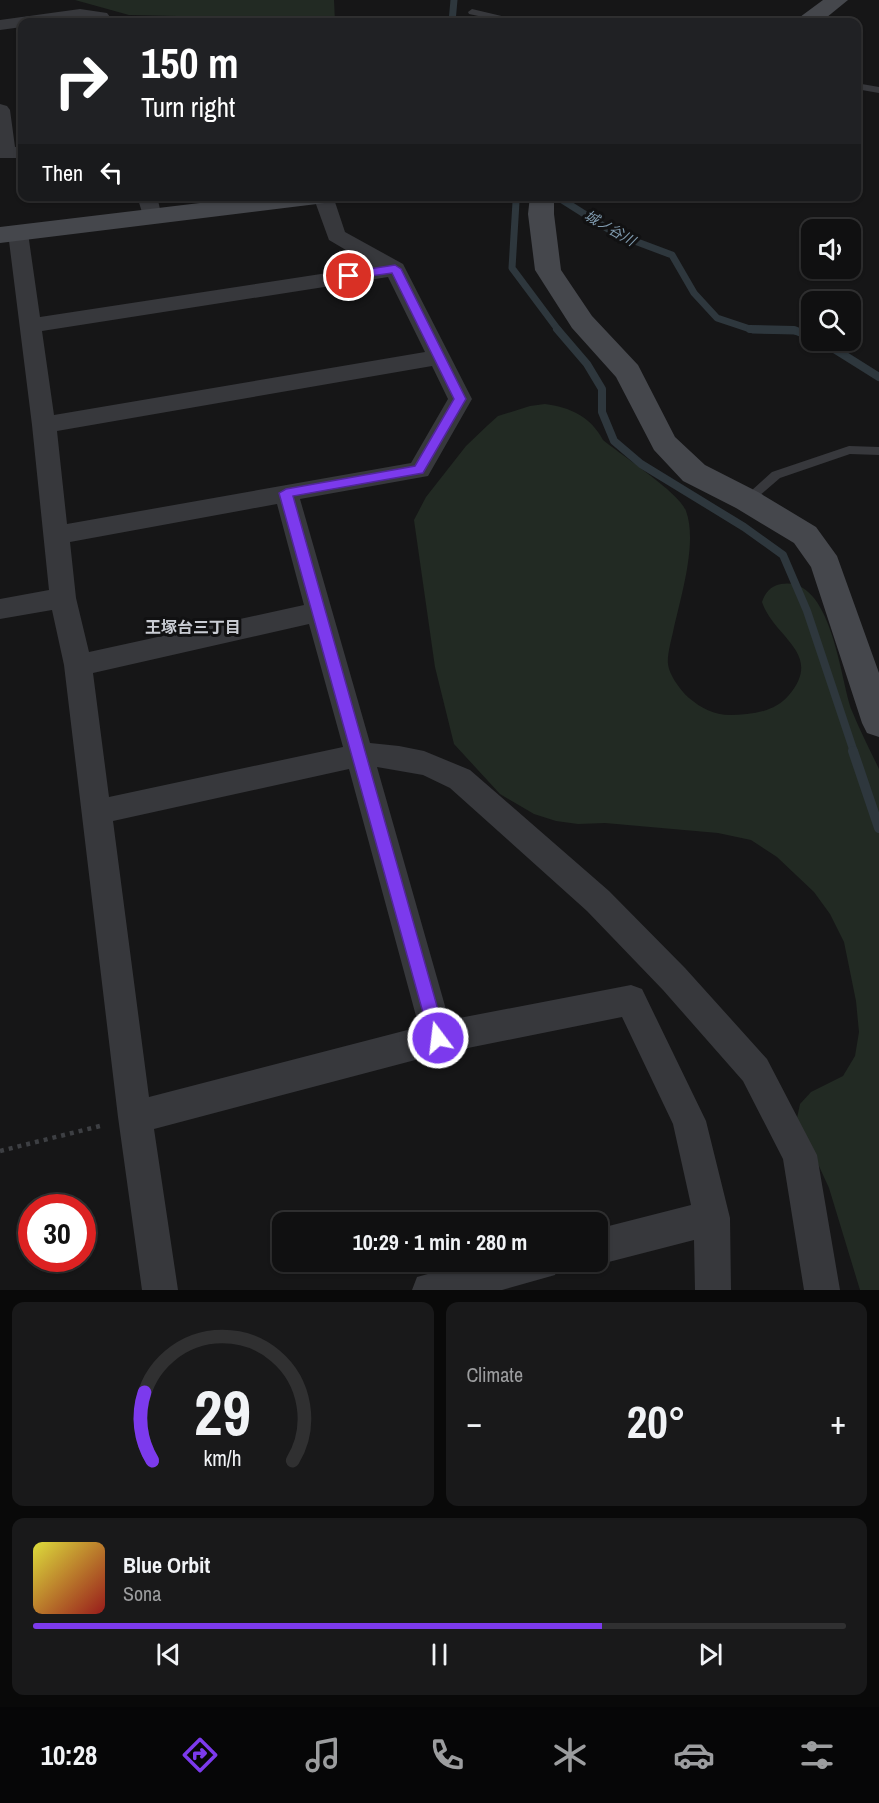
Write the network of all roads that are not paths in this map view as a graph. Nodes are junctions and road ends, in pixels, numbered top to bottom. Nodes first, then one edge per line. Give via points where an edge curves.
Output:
1 (472, 0) edge
2 (837, 0) edge
3 (472, 12) junction
4 (51, 18) edge
5 (102, 18) edge
6 (471, 18) edge
7 (498, 18) edge
8 (813, 18) edge
9 (18, 23) edge
10 (0, 25) edge
11 (861, 87) edge
12 (879, 90) edge
13 (0, 110) edge
14 (18, 152) edge
15 (254, 201) edge
16 (325, 201) edge
17 (542, 201) edge
18 (150, 207) edge
19 (9, 234) edge
20 (395, 269) junction
21 (29, 326) junction
22 (440, 357) junction
23 (44, 425) junction
24 (879, 451) edge
25 (286, 493) junction
26 (747, 500) junction
27 (57, 535) junction
28 (63, 598) junction
29 (0, 609) edge
30 (317, 612) junction
31 (78, 665) junction
32 (879, 723) edge
33 (360, 755) junction
34 (97, 812) junction
35 (438, 1038) junction
36 (135, 1117) junction
37 (712, 1218) junction
38 (608, 1244) edge
39 (502, 1272) edge
40 (160, 1290) edge
41 (430, 1290) edge
42 (713, 1290) edge
43 (822, 1290) edge

1 - 3 lane
2 - 8 street
3 - 6 lane
3 - 7 lane
4 - 5 street via 80,14
9 - 10 street
11 - 12 lane
13 - 14 street via 6,154
15 - 18 street
16 - 20 street via 336,236
17 - 26 street via 548,270 582,322 628,372 664,443 694,473
18 - 19 street
19 - 21 street
20 - 21 street
20 - 22 street
21 - 23 street
22 - 23 street
22 - 25 street via 460,399 419,470
23 - 27 street
24 - 26 lane via 849,450 776,475
25 - 27 street
25 - 30 street
26 - 32 street via 805,536 826,564
27 - 28 street
28 - 29 street
28 - 31 street
30 - 31 street
30 - 33 street
31 - 34 street
33 - 34 street
33 - 35 street
33 - 43 street via 394,755 440,768 460,779 598,901 755,1070 800,1155
34 - 36 street
35 - 36 street
35 - 37 street via 631,1000 689,1121
36 - 40 street
37 - 38 street
37 - 42 street
39 - 41 street

